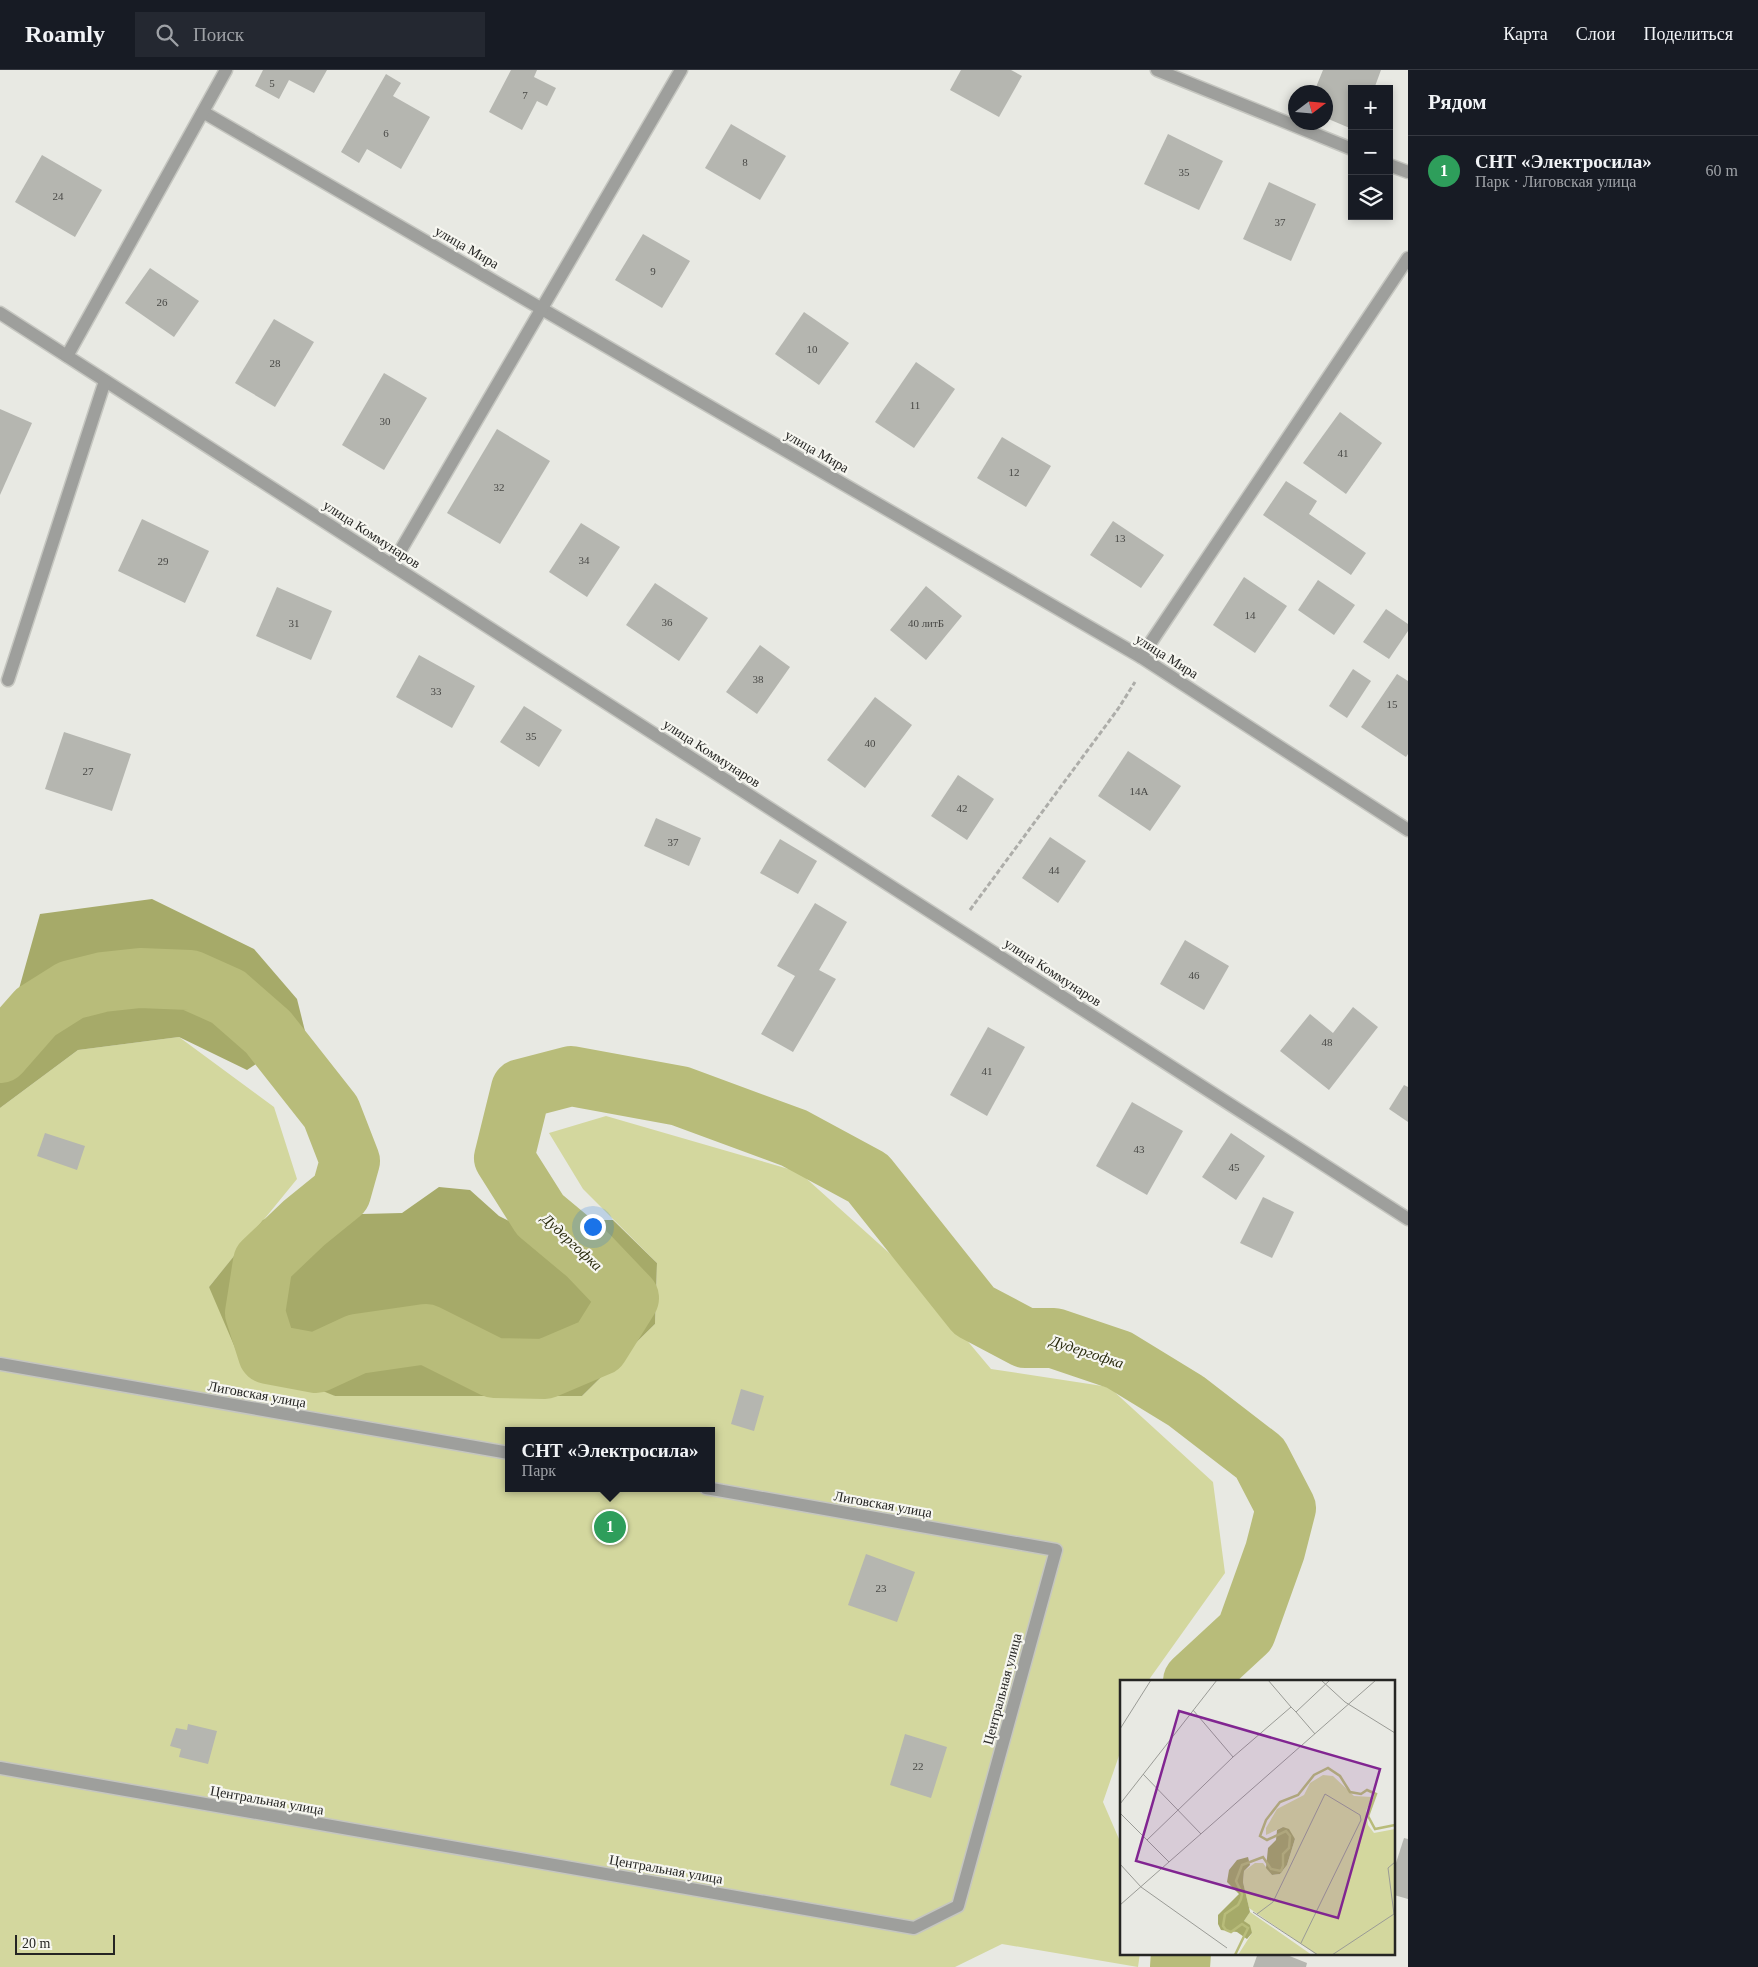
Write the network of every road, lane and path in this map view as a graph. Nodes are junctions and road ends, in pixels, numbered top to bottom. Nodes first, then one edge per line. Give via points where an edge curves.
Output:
1 (226, 70) edge
2 (680, 70) edge
3 (1157, 70) edge
4 (202, 112) junction
5 (1348, 147) edge
6 (1393, 166) edge
7 (1408, 172) edge
8 (1408, 258) edge
9 (541, 308) junction
10 (0, 313) edge
11 (67, 356) junction
12 (105, 381) junction
13 (392, 565) junction
14 (1142, 657) junction
15 (8, 680) dead end
16 (1408, 830) edge
17 (956, 928) junction
18 (1408, 1219) edge
19 (0, 1364) edge
20 (505, 1453) edge
21 (715, 1490) edge
22 (1056, 1550) joint
23 (0, 1768) edge

1 - 4 street
2 - 9 street
3 - 5 street
4 - 9 street, улица Мира
4 - 11 street
6 - 7 street
8 - 14 street
9 - 13 street
9 - 14 street, улица Мира
10 - 11 street, улица Коммунаров
11 - 12 street, улица Коммунаров
12 - 13 street, улица Коммунаров
12 - 15 street
13 - 17 street, улица Коммунаров
14 - 16 street, улица Мира
14 - 17 path via 1137,678 1118,709
17 - 18 street, улица Коммунаров
19 - 20 street, Лиговская улица
21 - 22 street, Лиговская улица
22 - 23 street, Центральная улица via 958,1906 914,1928

